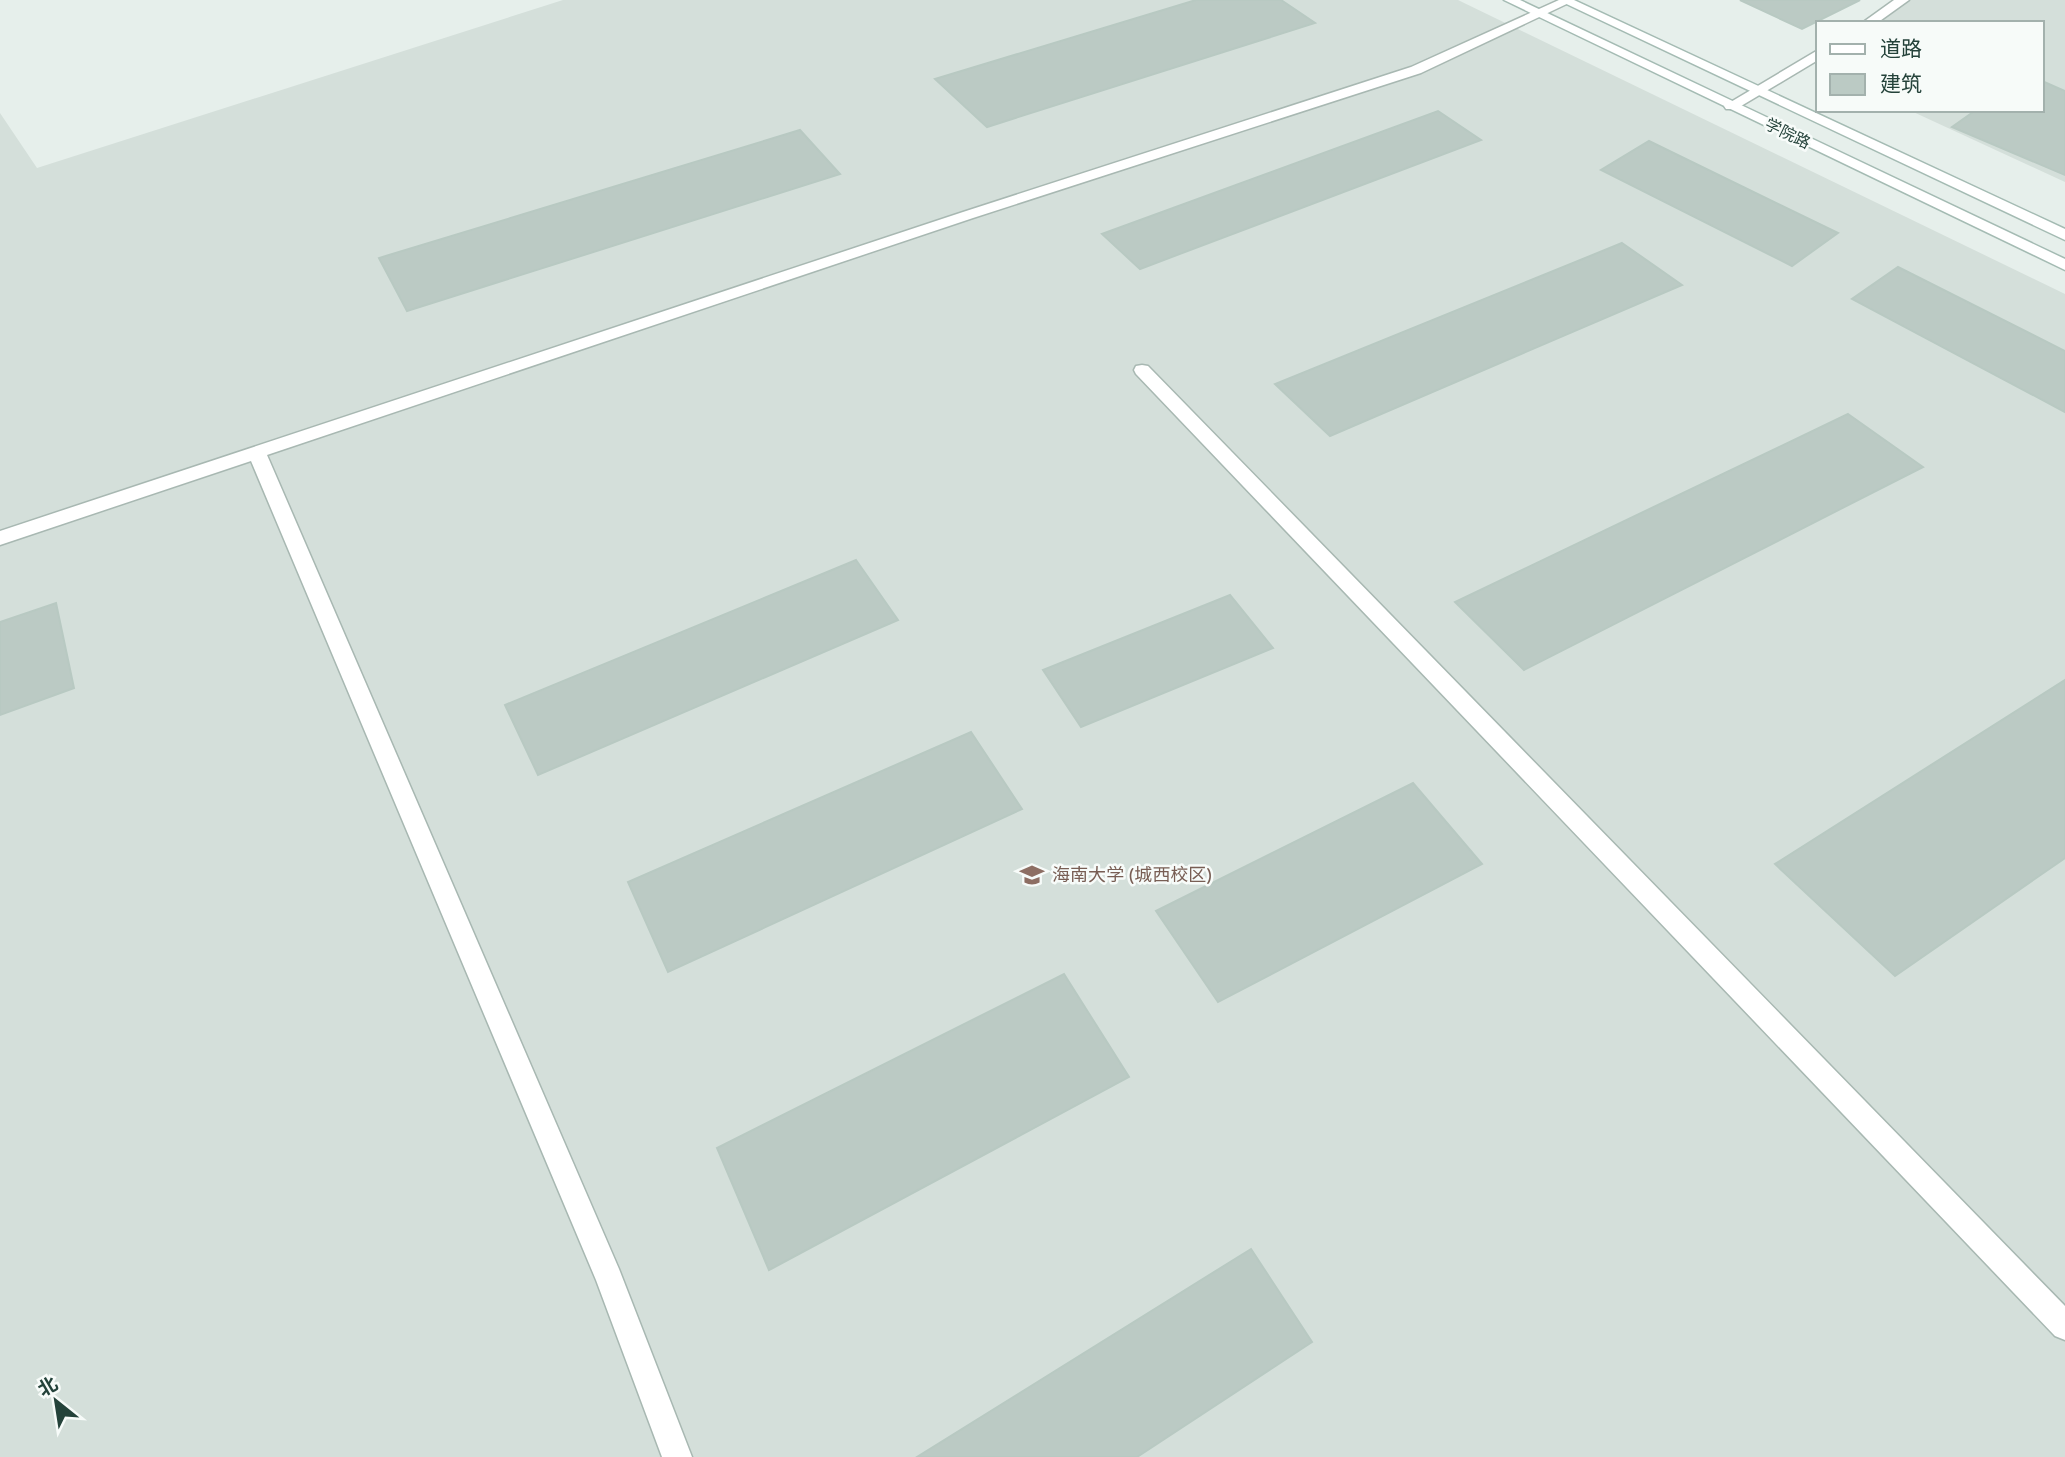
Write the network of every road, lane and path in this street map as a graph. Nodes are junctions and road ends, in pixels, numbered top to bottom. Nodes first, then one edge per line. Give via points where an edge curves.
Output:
1 (1510, 0) edge
2 (1903, 0) edge
3 (1566, 1) edge
4 (1539, 14) junction
5 (1871, 21) edge
6 (1816, 55) edge
7 (1760, 91) junction
8 (1731, 106) junction
9 (2065, 234) edge
10 (2065, 265) edge
11 (1142, 370) dead end
12 (257, 453) junction
13 (0, 538) edge
14 (2065, 1326) edge
15 (677, 1457) edge

1 - 4 street, 学院路
2 - 5 street
3 - 4 street
3 - 7 street, 学院路
4 - 8 street, 学院路
4 - 12 street via 1416,70
6 - 7 street
7 - 8 street
7 - 9 street, 学院路
8 - 10 street, 学院路
11 - 14 street
12 - 13 street
12 - 15 street via 609,1279

